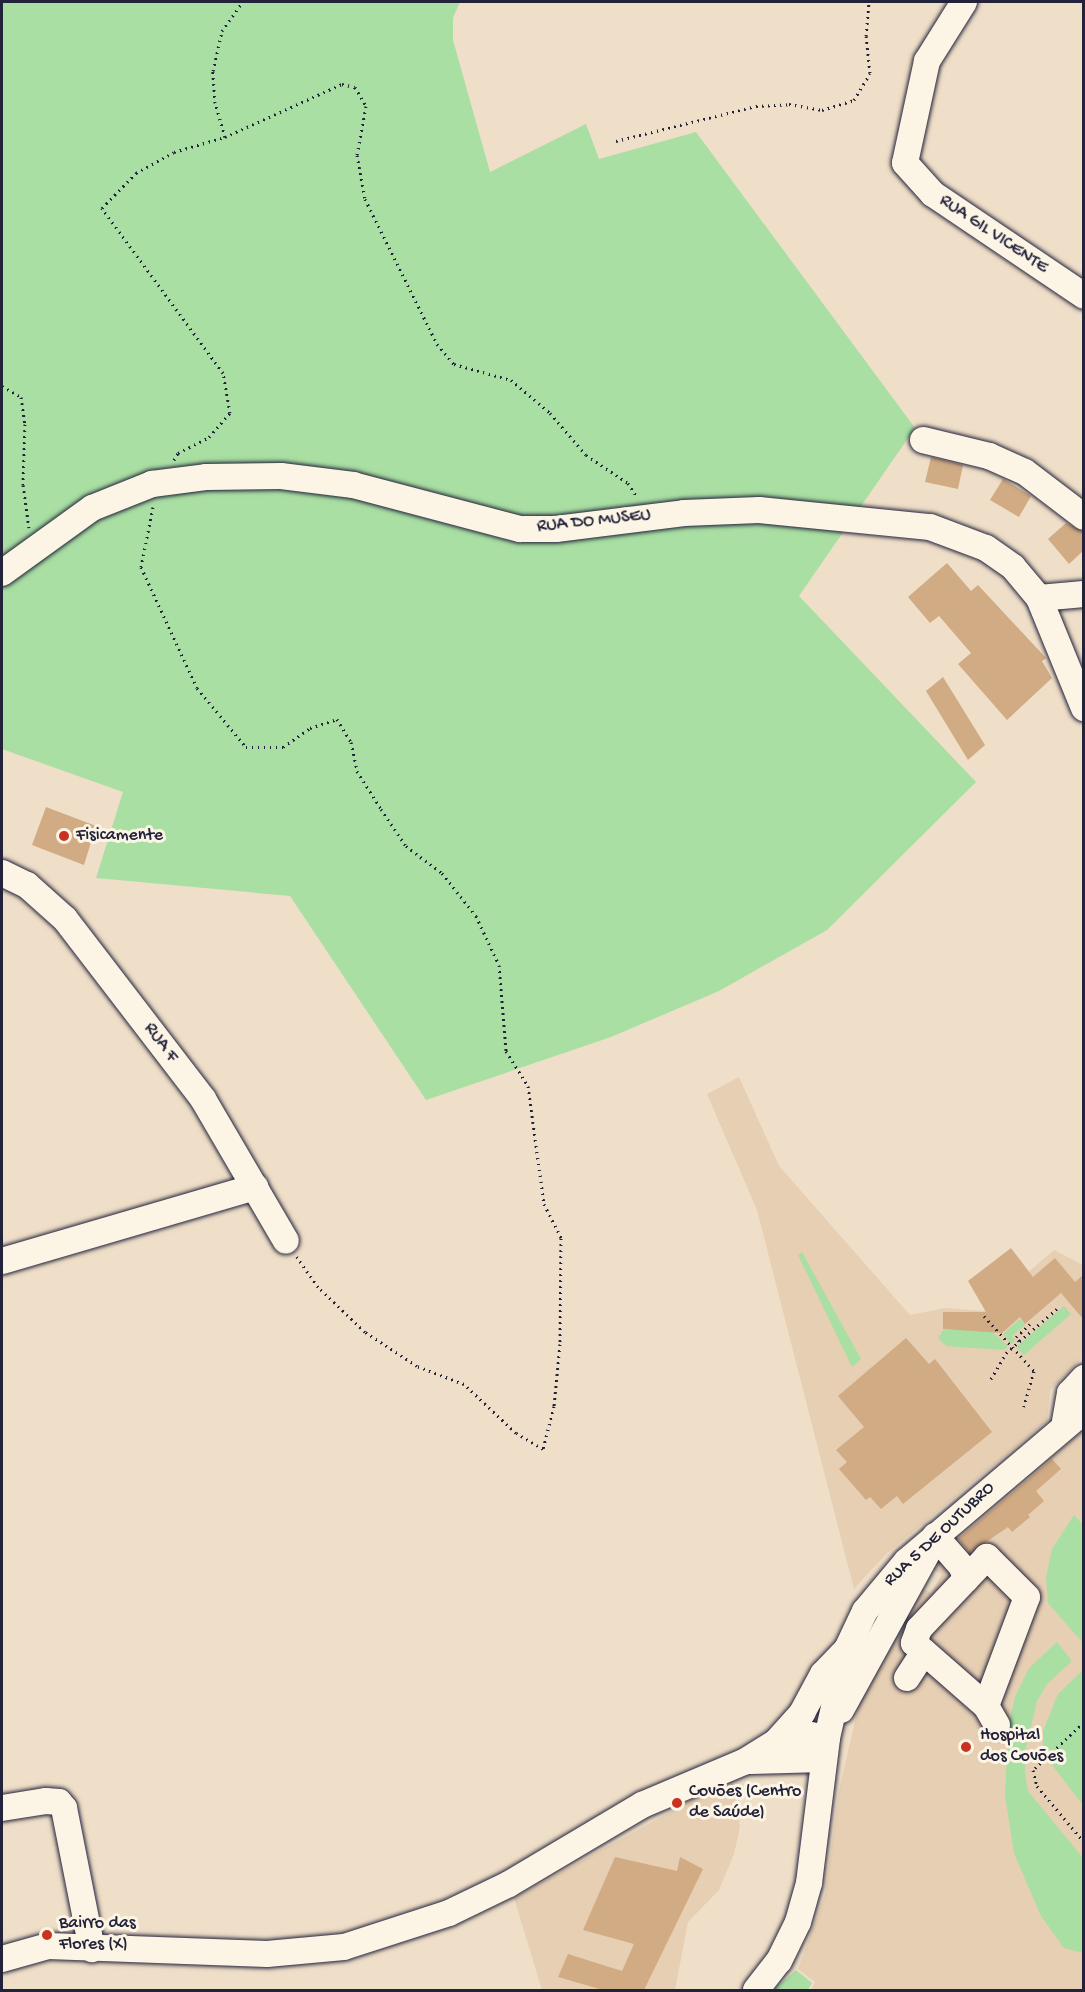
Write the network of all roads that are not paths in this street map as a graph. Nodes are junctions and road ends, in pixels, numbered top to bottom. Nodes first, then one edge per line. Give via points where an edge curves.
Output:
1 (964, 2) edge
2 (1083, 296) edge
3 (923, 440) dead end
4 (1083, 517) edge
5 (2, 573) edge
6 (1083, 594) edge
7 (1039, 598) junction
8 (1083, 708) edge
9 (2, 873) edge
10 (255, 1187) junction
11 (286, 1241) road end
12 (2, 1261) edge
13 (1083, 1378) edge
14 (1083, 1411) edge
15 (1064, 1427) junction
16 (934, 1536) junction
17 (966, 1579) junction
18 (847, 1649) junction
19 (924, 1652) junction
20 (907, 1678) dead end
21 (826, 1742) junction
22 (775, 1743) junction
23 (744, 1762) junction
24 (2, 1808) edge
25 (92, 1949) junction
26 (2, 1959) edge
27 (756, 1990) edge

1 - 2 street, RUA GIL VICENTE via 927,61 905,163 933,194
3 - 4 street via 989,456 1025,472
5 - 7 street, RUA DO MUSEU via 92,508 160,483 206,477 281,476 353,485 520,529 759,510 930,527 986,548 1012,567
6 - 7 street
7 - 8 street, RUA DO MUSEU
9 - 10 street, RUA F via 27,885 65,919 203,1100
10 - 11 street, RUA F
10 - 12 street
13 - 15 street via 1070,1393
14 - 15 street, RUA 5 DE OUTUBRO
15 - 16 street, RUA 5 DE OUTUBRO
16 - 17 street via 962,1567
16 - 18 street, RUA 5 DE OUTUBRO via 882,1588 865,1611
16 - 21 street via 903,1602
17 - 19 street via 919,1629 914,1642
17 - 19 street via 987,1557 1027,1597 992,1715
18 - 21 street, RUA 5 DE OUTUBRO
18 - 22 street via 823,1674 795,1723
19 - 20 street
21 - 22 street via 806,1734
21 - 23 street
21 - 27 street, RUA 5 DE OUTUBRO via 809,1883 798,1922 779,1961
22 - 23 street
23 - 25 street via 642,1805 509,1884 398,1932 344,1947 298,1954
24 - 25 street via 46,1801 59,1802 64,1808
25 - 26 street via 48,1947

